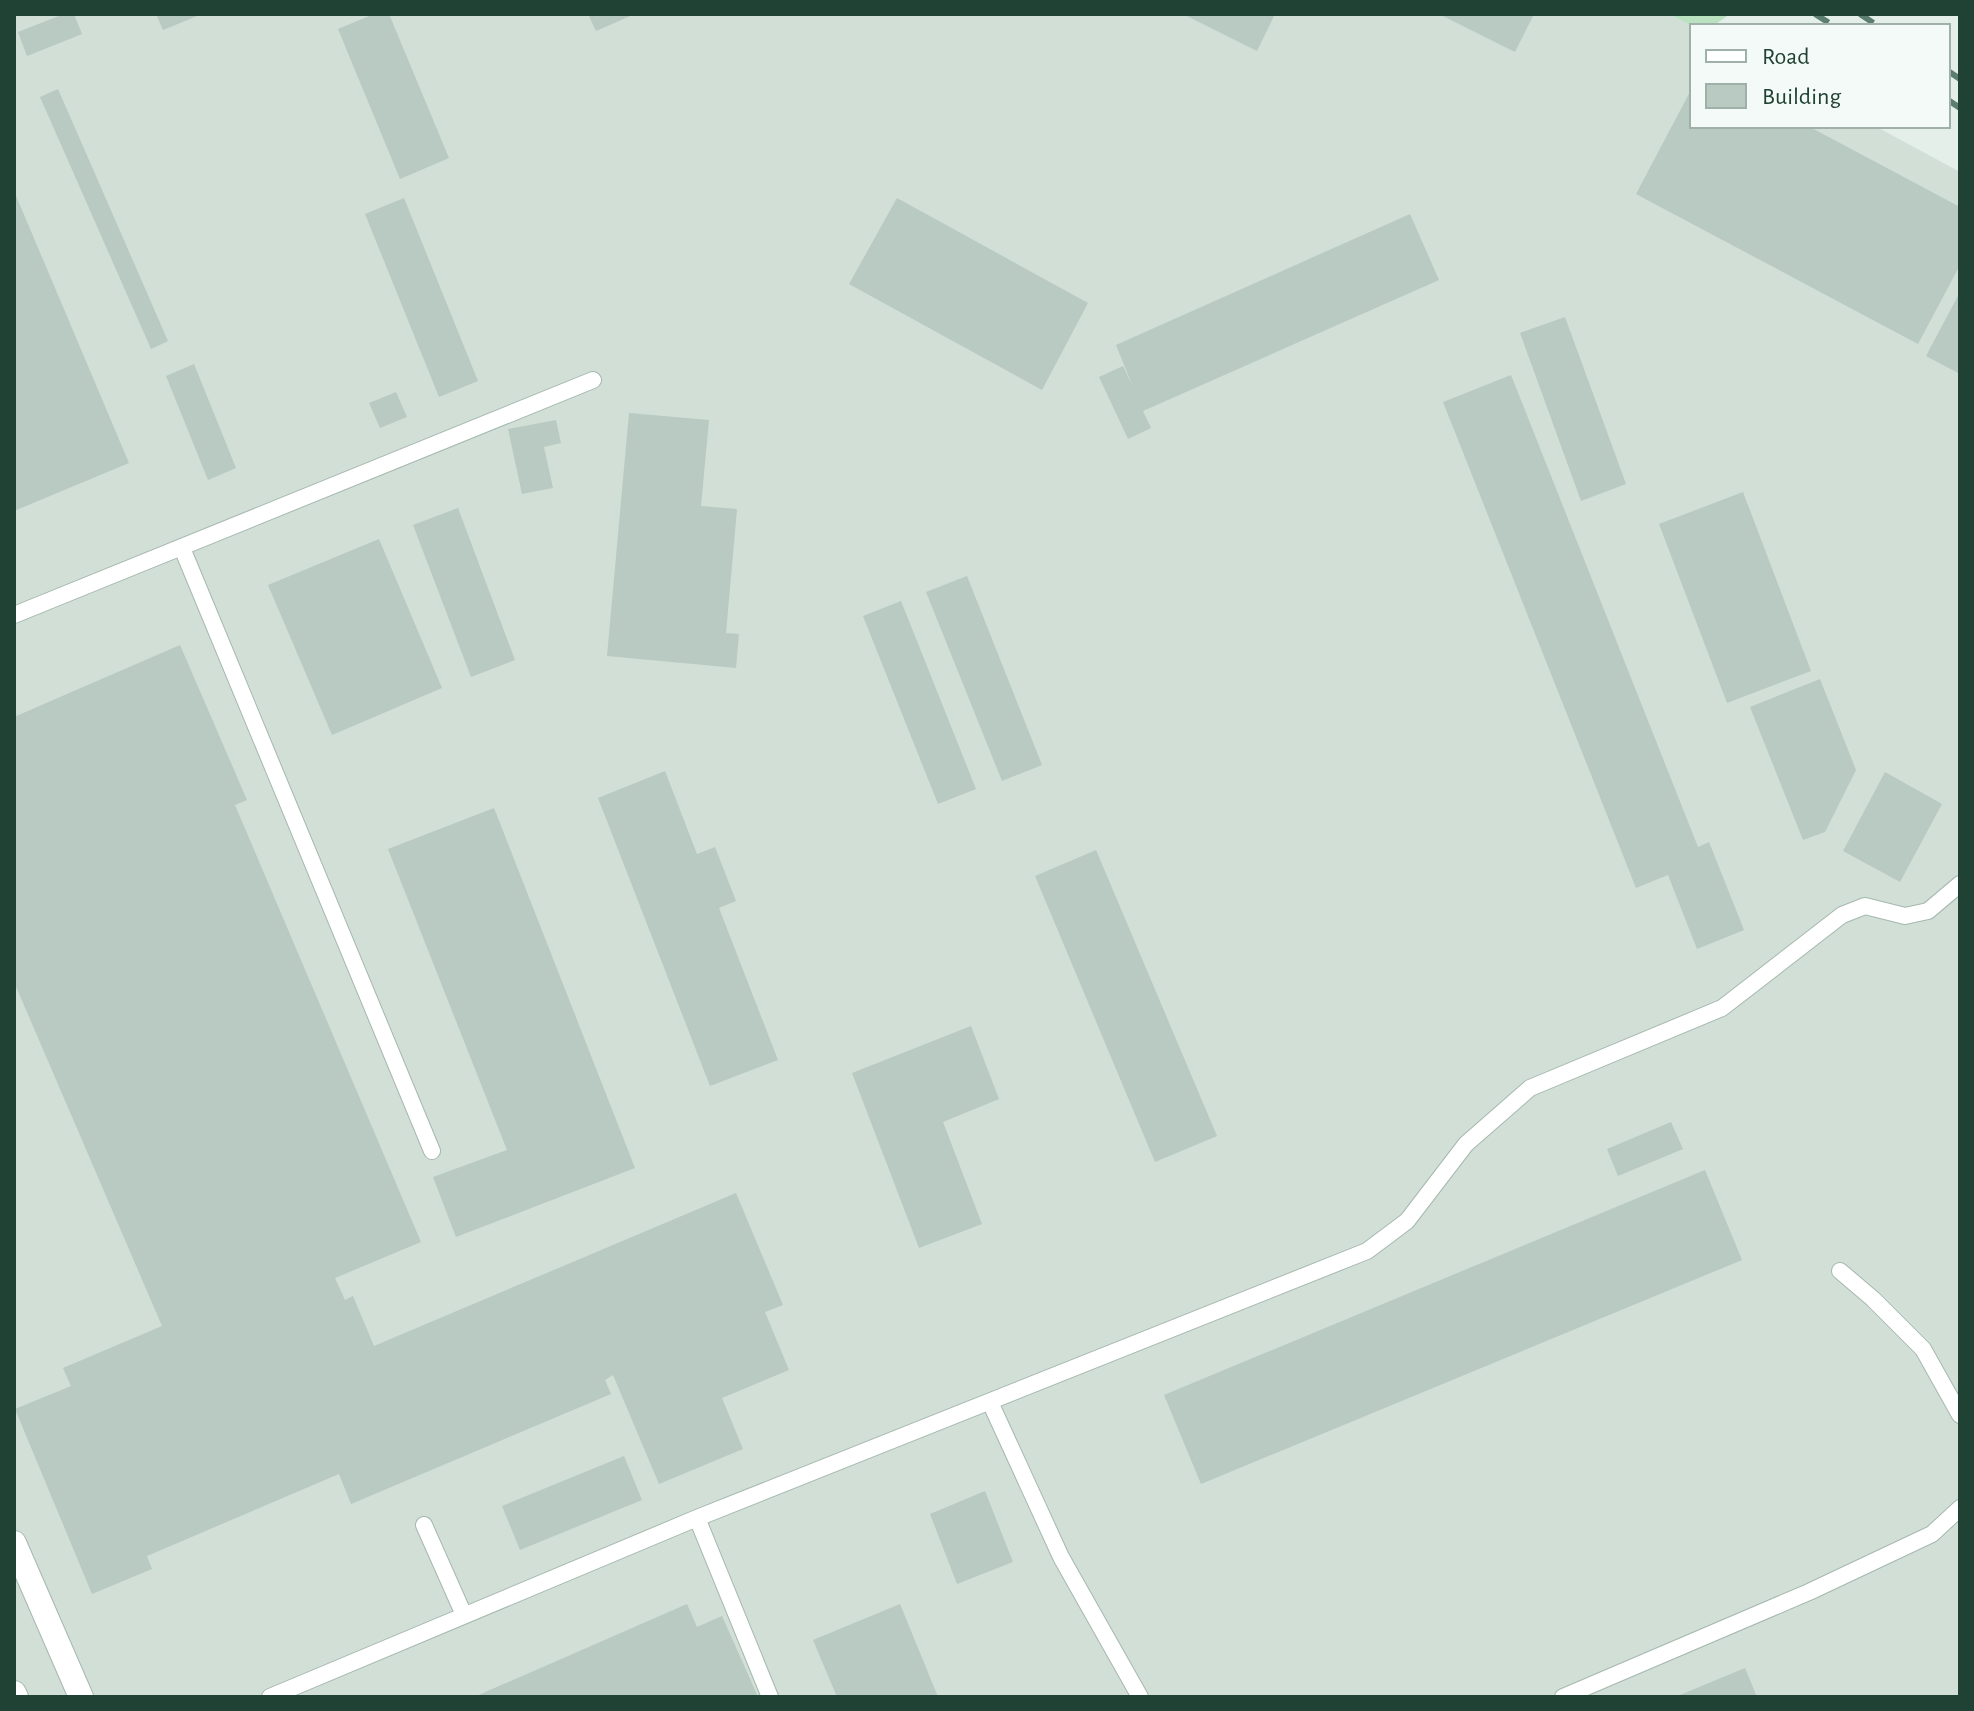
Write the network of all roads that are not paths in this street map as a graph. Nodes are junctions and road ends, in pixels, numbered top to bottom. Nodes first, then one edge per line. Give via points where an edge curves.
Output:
1 (593, 380) dead end
2 (182, 548) junction
3 (14, 615) edge
4 (1960, 884) edge
5 (432, 1151) dead end
6 (1840, 1271) dead end
7 (990, 1402) junction
8 (1960, 1415) edge
9 (1960, 1508) edge
10 (697, 1518) junction
11 (424, 1525) dead end
12 (14, 1543) edge
13 (464, 1615) junction
14 (81, 1697) edge
15 (270, 1697) edge
16 (770, 1697) edge
17 (1140, 1697) edge
18 (1563, 1697) edge

1 - 2 lane
2 - 3 lane
2 - 5 lane
4 - 7 lane via 1928,911 1905,916 1865,906 1842,915 1722,1008 1530,1088 1466,1144 1407,1221 1367,1251
6 - 8 lane via 1923,1349
7 - 10 lane
7 - 17 lane via 1061,1557
9 - 18 lane via 1932,1534
10 - 13 lane
10 - 16 lane
11 - 13 lane
12 - 14 street
13 - 15 lane

